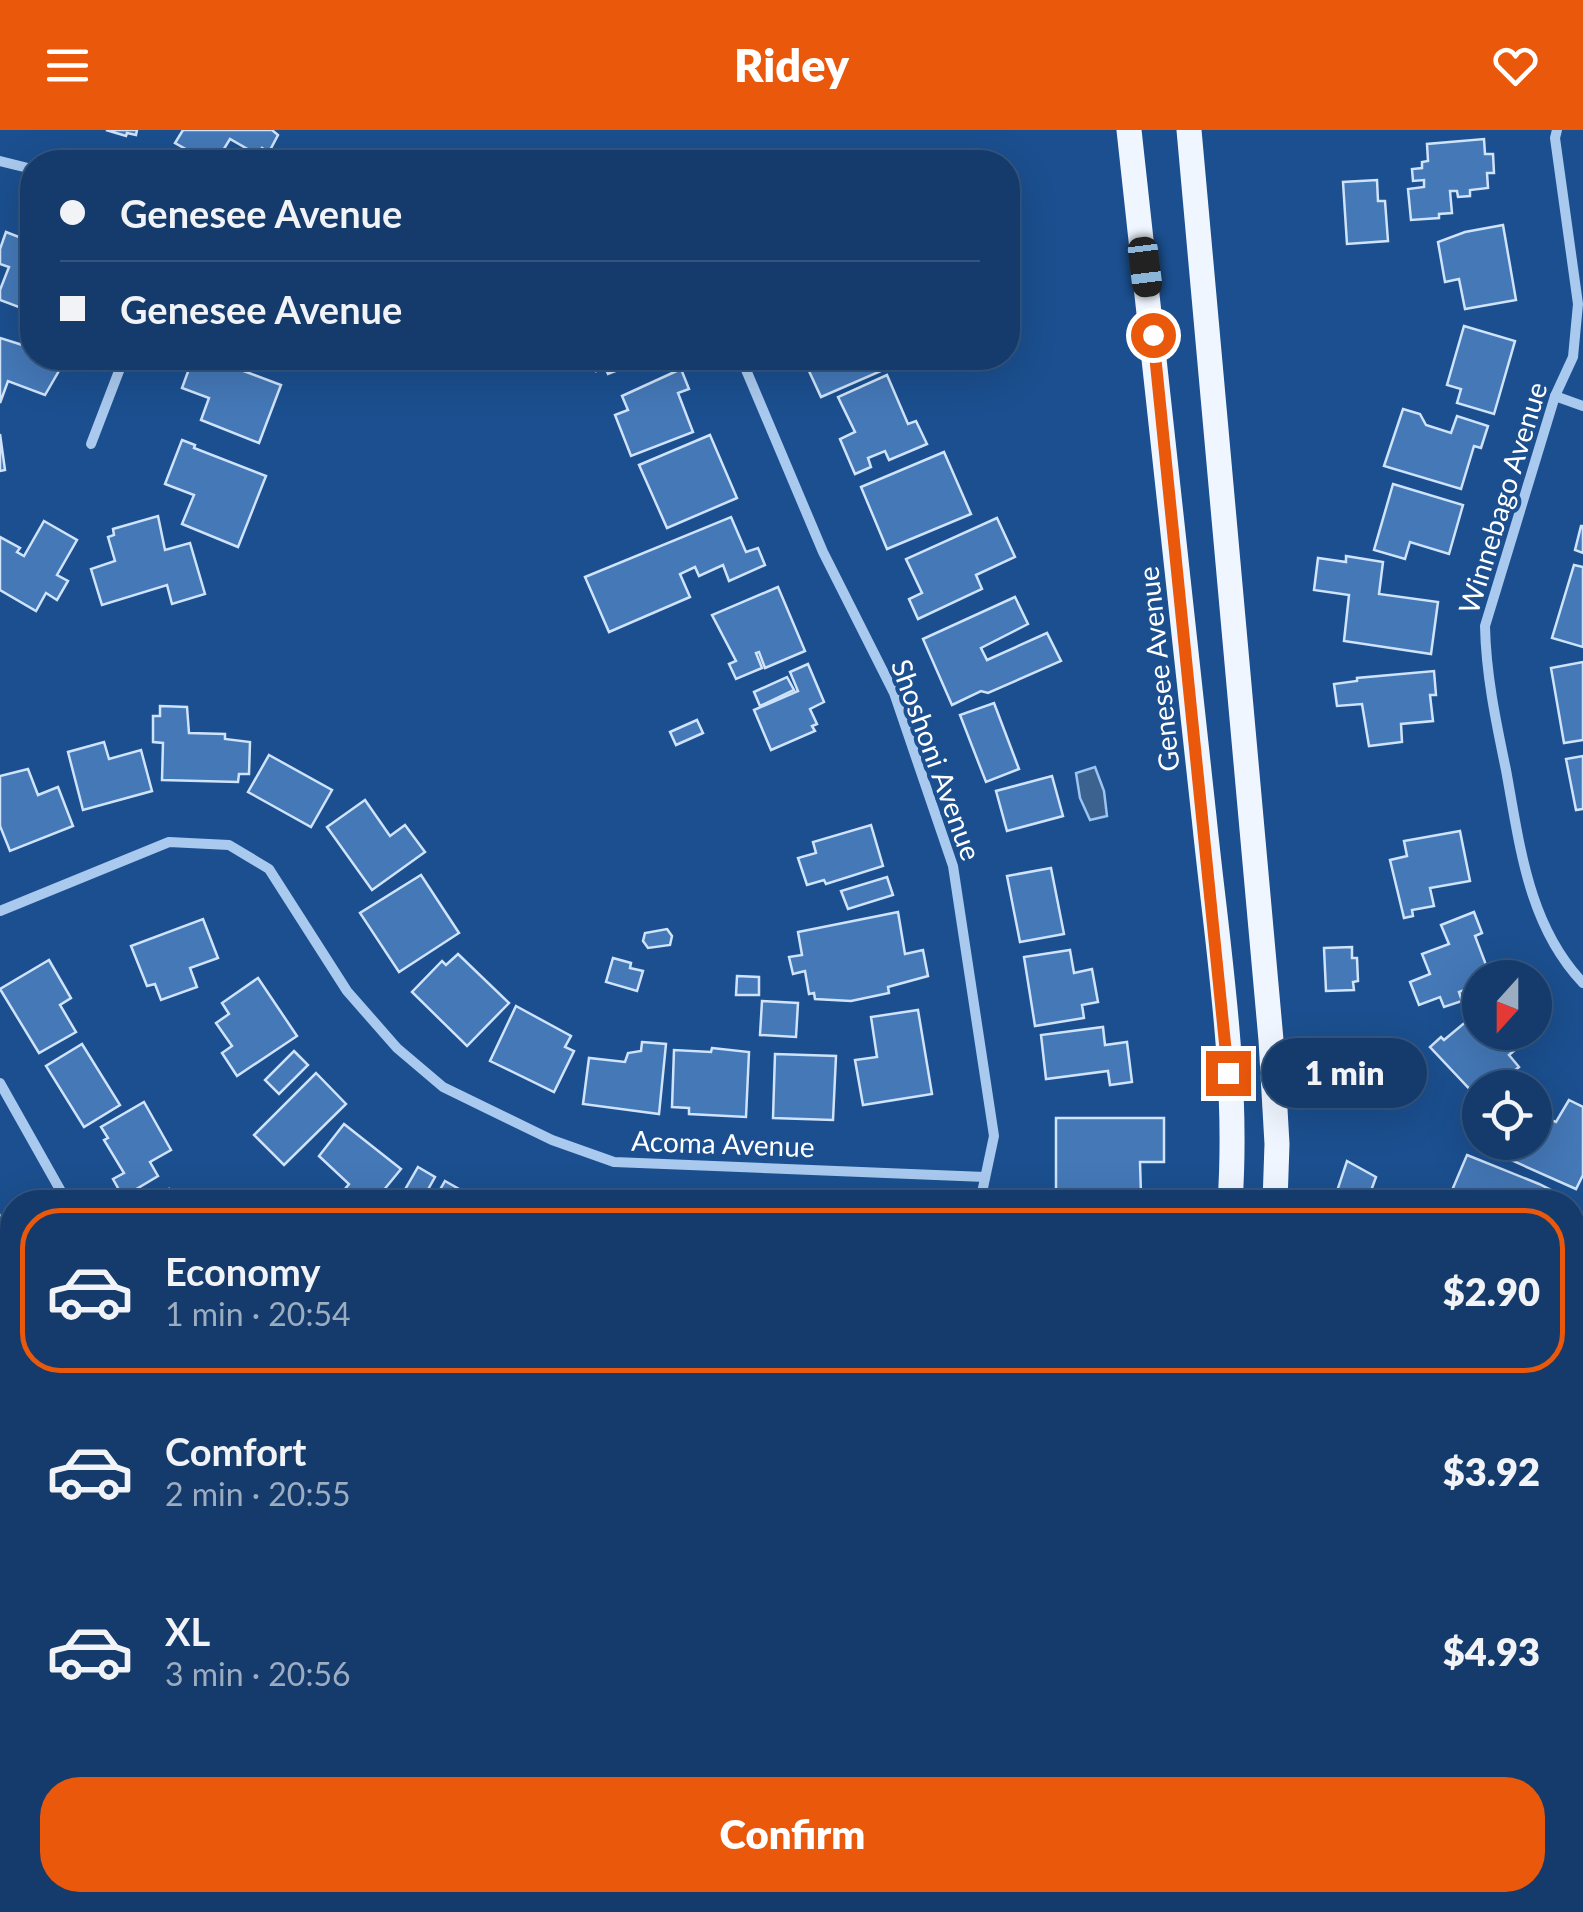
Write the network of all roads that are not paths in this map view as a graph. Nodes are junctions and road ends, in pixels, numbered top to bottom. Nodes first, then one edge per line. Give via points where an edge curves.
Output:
1 (1129, 130) edge
2 (1189, 130) edge
3 (1557, 130) edge
4 (119, 370) edge
5 (746, 370) edge
6 (1554, 396) junction
7 (1583, 406) edge
8 (91, 444) dead end
9 (0, 911) edge
10 (1583, 984) edge
11 (0, 1083) edge
12 (985, 1178) junction
13 (60, 1190) edge
14 (982, 1190) edge
15 (1230, 1190) edge
16 (1275, 1190) edge

1 - 15 main road, Genesee Avenue via 1225,1023
2 - 16 main road via 1271,1040
3 - 6 street, Winnebago Avenue via 1578,304 1573,356
4 - 8 street
5 - 12 street, Shoshoni Avenue via 823,552 894,693 953,866 994,1136
6 - 7 street
6 - 10 street, Winnebago Avenue via 1485,626 1486,664 1527,882 1550,941
9 - 12 street, Acoma Avenue via 169,842 229,845 269,869 347,992 397,1048 443,1087 552,1140 614,1162
11 - 13 street
12 - 14 street, Shoshoni Avenue

